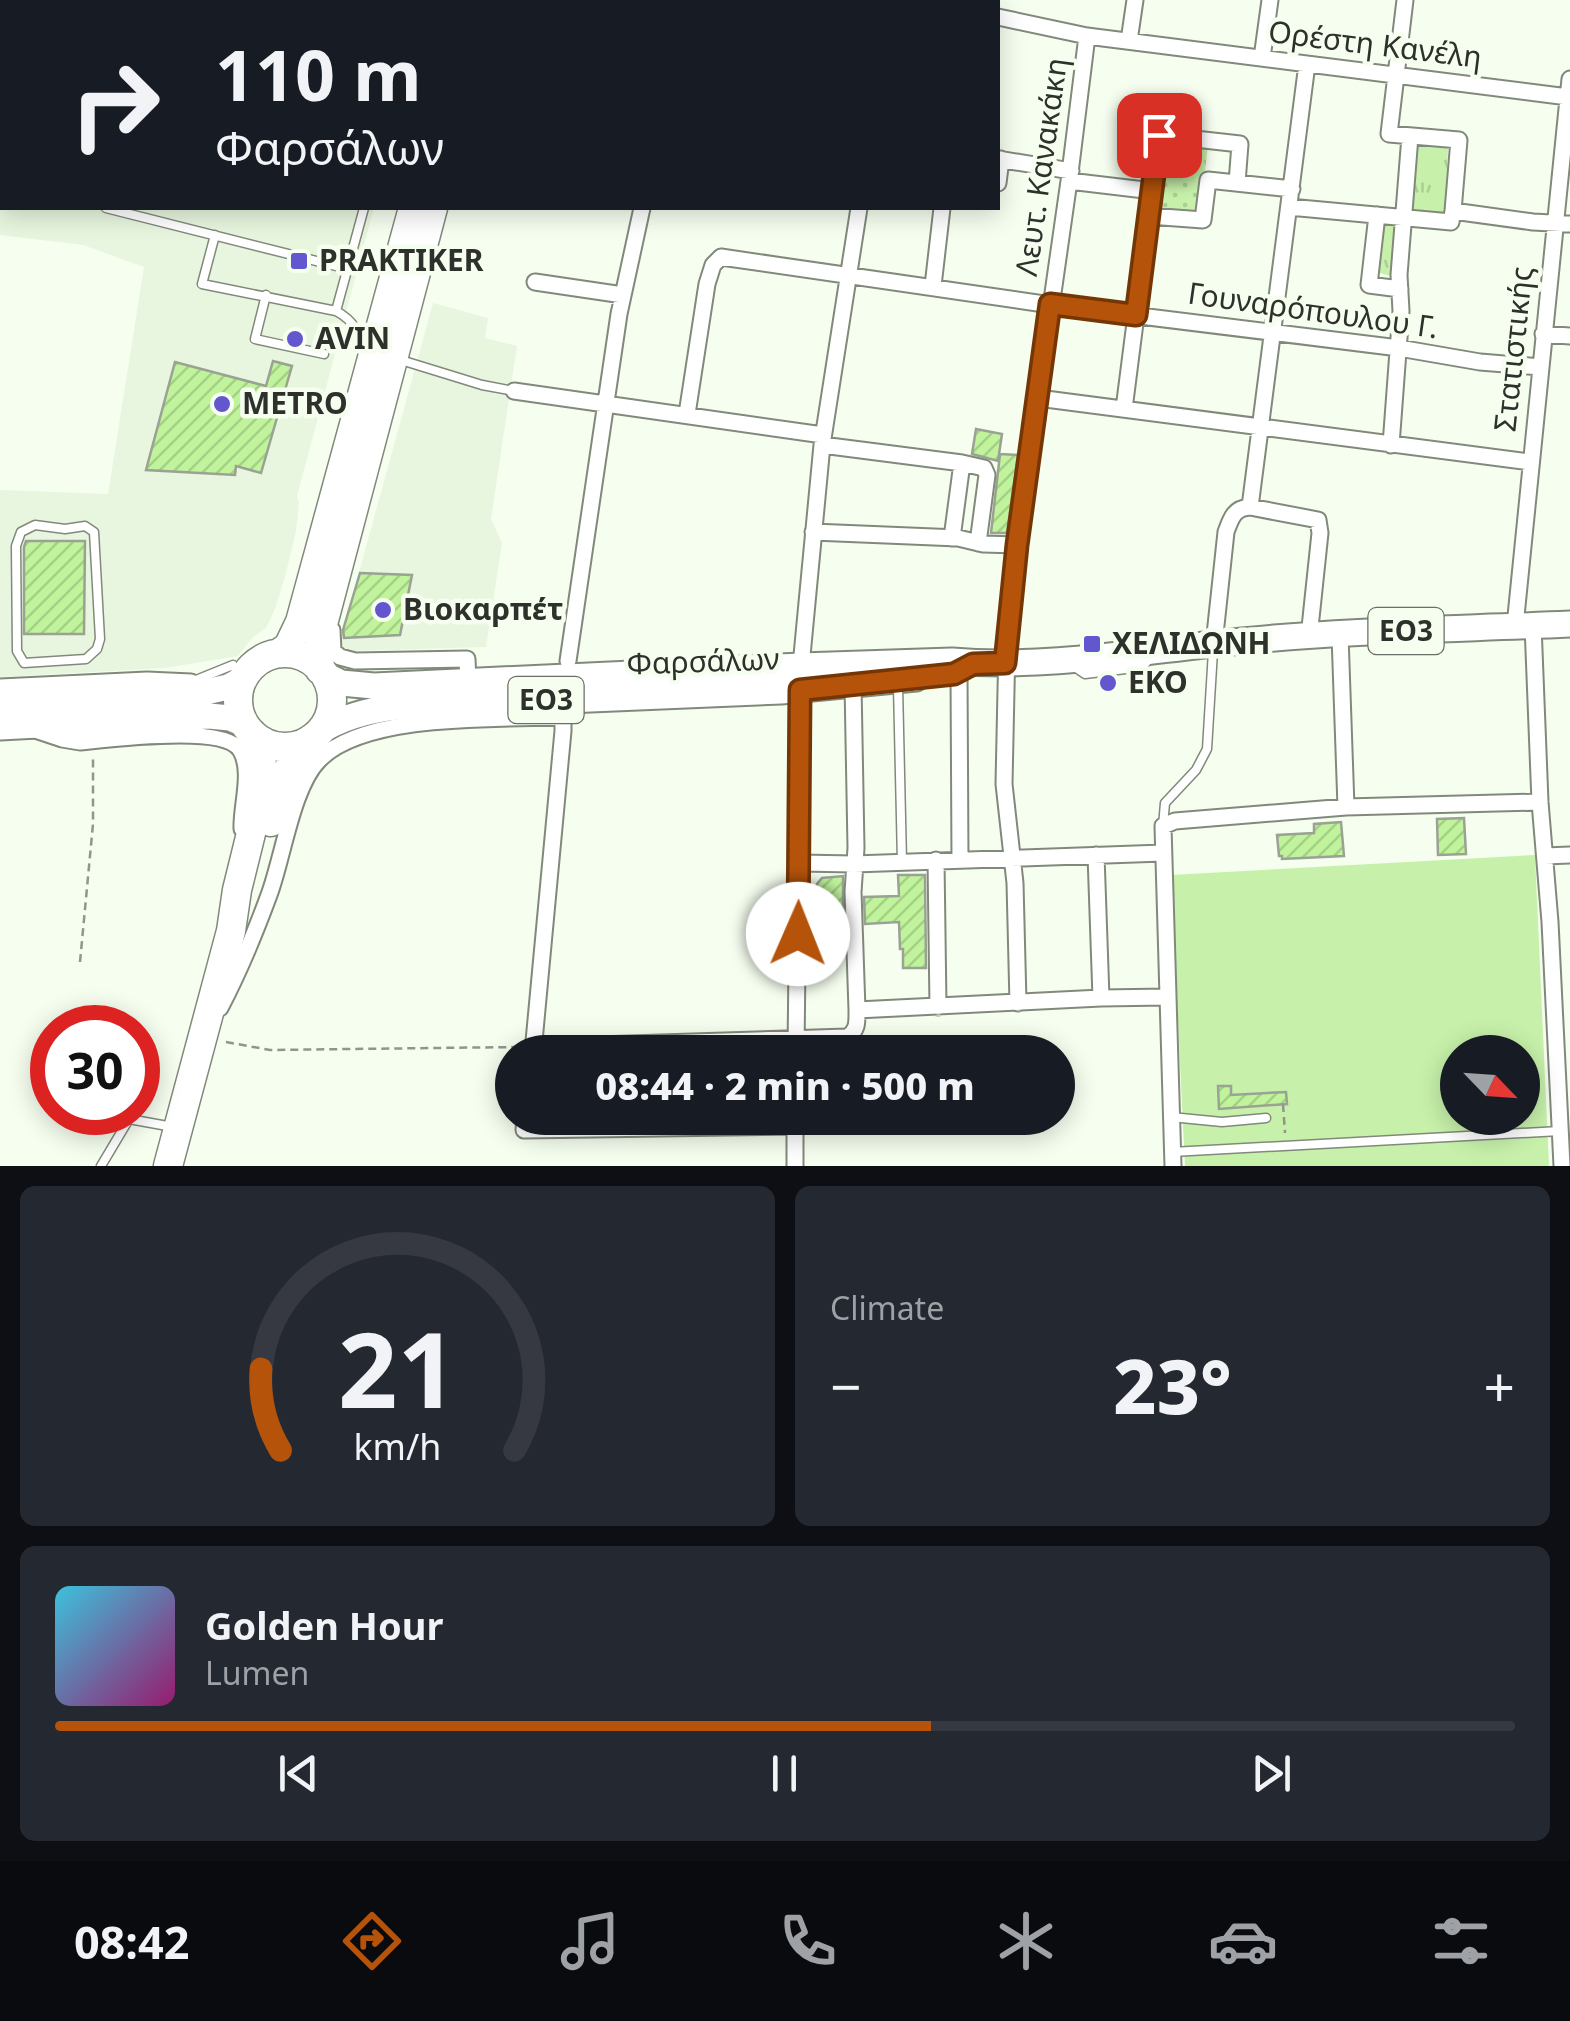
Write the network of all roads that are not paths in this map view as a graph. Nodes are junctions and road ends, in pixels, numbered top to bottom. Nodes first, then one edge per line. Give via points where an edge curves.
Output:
1 (1006, 0) edge
2 (1135, 0) edge
3 (1270, 0) edge
4 (1405, 0) edge
5 (1001, 18) edge
6 (1087, 36) junction
7 (1130, 41) junction
8 (1262, 58) junction
9 (1307, 64) junction
10 (1396, 74) junction
11 (1570, 78) edge
12 (1568, 97) junction
13 (1567, 124) edge
14 (1410, 136) junction
15 (1000, 159) edge
16 (1070, 176) junction
17 (1237, 183) junction
18 (1292, 189) junction
19 (1152, 191) junction
20 (1289, 207) junction
21 (114, 210) edge
22 (363, 210) edge
23 (412, 210) edge
24 (433, 210) edge
25 (445, 210) edge
26 (642, 210) edge
27 (858, 210) edge
28 (942, 210) edge
29 (1453, 211) junction
30 (1376, 215) junction
31 (1149, 216) junction
32 (1404, 218) junction
33 (1563, 223) edge
34 (214, 235) junction
35 (348, 269) junction
36 (848, 274) junction
37 (535, 282) dead end
38 (933, 286) junction
39 (1400, 288) junction
40 (266, 295) junction
41 (623, 295) junction
42 (1050, 304) junction
43 (336, 311) junction
44 (1136, 315) junction
45 (1274, 332) junction
46 (1543, 334) junction
47 (1570, 336) edge
48 (1398, 348) junction
49 (324, 354) dead end
50 (404, 361) junction
51 (1540, 367) junction
52 (367, 378) junction
53 (514, 391) joint
54 (1038, 398) junction
55 (606, 403) junction
56 (1124, 410) junction
57 (687, 414) junction
58 (1262, 426) junction
59 (822, 440) junction
60 (1391, 445) junction
61 (1530, 462) junction
62 (962, 463) junction
63 (1250, 507) junction
64 (813, 532) junction
65 (952, 538) junction
66 (978, 543) junction
67 (1017, 545) junction
68 (336, 591) junction
69 (1570, 624) edge
70 (1524, 626) junction
71 (1340, 635) junction
72 (1309, 637) junction
73 (1214, 644) junction
74 (278, 653) junction
75 (568, 661) dead end
76 (24, 662) junction
77 (65, 662) junction
78 (1005, 663) junction
79 (966, 669) junction
80 (468, 670) junction
81 (238, 672) junction
82 (322, 672) junction
83 (800, 678) junction
84 (898, 680) junction
85 (66, 684) junction
86 (853, 684) junction
87 (0, 686) edge
88 (24, 686) junction
89 (191, 688) junction
90 (0, 705) edge
91 (563, 708) junction
92 (11, 726) edge
93 (248, 728) junction
94 (314, 736) junction
95 (1540, 802) junction
96 (1346, 807) junction
97 (1163, 826) junction
98 (246, 832) junction
99 (1163, 854) junction
100 (1096, 855) junction
101 (1570, 855) edge
102 (1545, 856) junction
103 (1012, 857) junction
104 (936, 860) junction
105 (960, 860) junction
106 (902, 862) junction
107 (799, 864) junction
108 (854, 864) junction
109 (1550, 922) junction
110 (1570, 922) edge
111 (231, 931) junction
112 (1167, 997) junction
113 (1101, 998) junction
114 (1018, 1002) junction
115 (938, 1007) junction
116 (857, 1010) junction
117 (534, 1035) edge
118 (796, 1035) edge
119 (849, 1035) edge
120 (203, 1036) junction
121 (1563, 1066) edge
122 (1171, 1117) junction
123 (1266, 1118) dead end
124 (178, 1128) junction
125 (1560, 1131) junction
126 (796, 1135) edge
127 (1173, 1159) edge
128 (101, 1166) edge
129 (168, 1166) edge
130 (795, 1166) edge
131 (1562, 1166) edge

1 - 5 street
2 - 7 street
3 - 8 street
4 - 10 street
5 - 6 street, Ορέστη Κανέλη
6 - 7 street, Ορέστη Κανέλη
6 - 16 street, Λευτ. Κανακάκη
7 - 8 street, Ορέστη Κανέλη
8 - 9 street, Ορέστη Κανέλη
9 - 10 street, Ορέστη Κανέλη
9 - 18 street
10 - 12 street, Ορέστη Κανέλη
10 - 14 street via 1389,134
11 - 12 street, Στατιστικής
12 - 13 street, Στατιστικής
13 - 33 street, Στατιστικής
14 - 29 street via 1460,140
14 - 32 street
15 - 16 street
16 - 19 street
16 - 42 street, Λευτ. Κανακάκη
17 - 18 street
17 - 19 street via 1240,144 1159,135
17 - 31 street via 1208,180 1203,220
18 - 20 street
19 - 31 street
20 - 30 street
20 - 45 street
21 - 34 lane
22 - 35 lane
23 - 52 highway
24 - 68 highway
25 - 50 street
26 - 41 street
27 - 36 street
28 - 38 street
29 - 32 street via 1450,222
29 - 33 street
30 - 32 street
30 - 39 street via 1369,285
31 - 44 street
32 - 39 street
33 - 46 street, Στατιστικής
34 - 35 lane
34 - 40 lane via 202,284
35 - 43 lane
36 - 38 street, Γουναρόπουλου Γ.
36 - 57 street, Γουναρόπουλου Γ. via 722,257 707,284
36 - 59 street
37 - 41 street
38 - 42 street, Γουναρόπουλου Γ.
39 - 48 street
40 - 43 lane
40 - 49 lane via 255,339
41 - 55 street
42 - 44 street, Γουναρόπουλου Γ.
42 - 54 street, Λευτ. Κανακάκη
43 - 52 lane via 354,325
44 - 45 street, Γουναρόπουλου Γ.
44 - 56 street
45 - 48 street, Γουναρόπουλου Γ.
45 - 58 street
46 - 47 street
46 - 51 street, Στατιστικής
48 - 51 street, Γουναρόπουλου Γ.
48 - 60 street
50 - 53 lane
50 - 68 street
51 - 61 street, Στατιστικής
52 - 74 highway via 300,622 288,648
53 - 55 street
54 - 56 street
54 - 67 street, Λευτ. Κανακάκη
55 - 57 street
55 - 75 street
56 - 58 street
57 - 59 street
58 - 60 street
58 - 63 street
59 - 62 street
59 - 64 street
60 - 61 street
61 - 70 street, Στατιστικής
62 - 65 street
62 - 66 street via 982,466 987,475
63 - 72 street via 1318,520
63 - 73 street via 1231,516 1226,532
64 - 65 street
64 - 83 street
65 - 66 street
66 - 67 street
67 - 78 street, Λευτ. Κανακάκη
68 - 80 street via 332,631 340,657
68 - 82 highway via 320,640
69 - 70 main road, Φαρσάλων / ΕΟ3
70 - 71 main road, Φαρσάλων / ΕΟ3
70 - 95 street, Στατιστικής
71 - 72 main road, Φαρσάλων / ΕΟ3
71 - 96 street
72 - 73 main road, Φαρσάλων / ΕΟ3
73 - 78 main road, Φαρσάλων / ΕΟ3
73 - 97 lane via 1207,749 1165,803
74 - 81 highway
74 - 82 highway, ΕΟ3 via 304,657
76 - 77 lane
76 - 77 lane via 16,651 17,538 35,526 85,526 94,532 100,639 92,655
76 - 88 lane
77 - 85 lane
78 - 79 main road, Φαρσάλων / ΕΟ3
78 - 103 street, Λευτ. Κανακάκη via 1004,784
79 - 83 main road, Φαρσάλων / ΕΟ3 via 952,662
79 - 84 main road, Φαρσάλων / ΕΟ3
79 - 105 street
80 - 82 main road, Φαρσάλων / ΕΟ3 via 374,686 342,683
80 - 83 main road, Φαρσάλων / ΕΟ3
81 - 89 main road via 228,687
81 - 93 highway via 238,702
82 - 94 highway via 330,709
83 - 86 main road, Φαρσάλων / ΕΟ3
83 - 91 main road, Φαρσάλων / ΕΟ3
83 - 107 street
84 - 86 main road, Φαρσάλων / ΕΟ3
84 - 106 lane
85 - 88 street
85 - 89 street via 147,680
86 - 108 street
87 - 88 street
89 - 90 main road
91 - 94 main road, Φαρσάλων / ΕΟ3 via 370,710
91 - 117 street
91 - 120 street via 383,730 319,760 298,798 262,914
92 - 93 main road, ΕΟ3 via 209,716
92 - 98 street via 70,741 195,735 232,742 245,766
93 - 94 highway, ΕΟ3 via 280,746
93 - 98 highway via 262,756 262,773 260,802
94 - 111 highway via 286,772 250,896
95 - 96 street
95 - 102 street, Στατιστικής
96 - 97 street
97 - 99 street
98 - 111 highway
99 - 100 street
99 - 112 street
100 - 103 street
100 - 113 street
101 - 102 street
102 - 109 street, Στατιστικής
103 - 105 street
103 - 114 street, Λευτ. Κανακάκη
104 - 105 street
104 - 106 street
104 - 115 street
106 - 108 street
107 - 108 street
107 - 118 street
108 - 116 street
109 - 110 street
109 - 121 street, Στατιστικής
111 - 120 highway
112 - 113 street
112 - 122 street
113 - 114 street
114 - 115 street
115 - 116 street
116 - 119 street
120 - 124 highway
121 - 125 street, Στατιστικής
122 - 123 lane
122 - 127 street
124 - 128 lane via 129,1119
124 - 129 highway
125 - 127 lane
125 - 131 street, Στατιστικής
126 - 130 street

